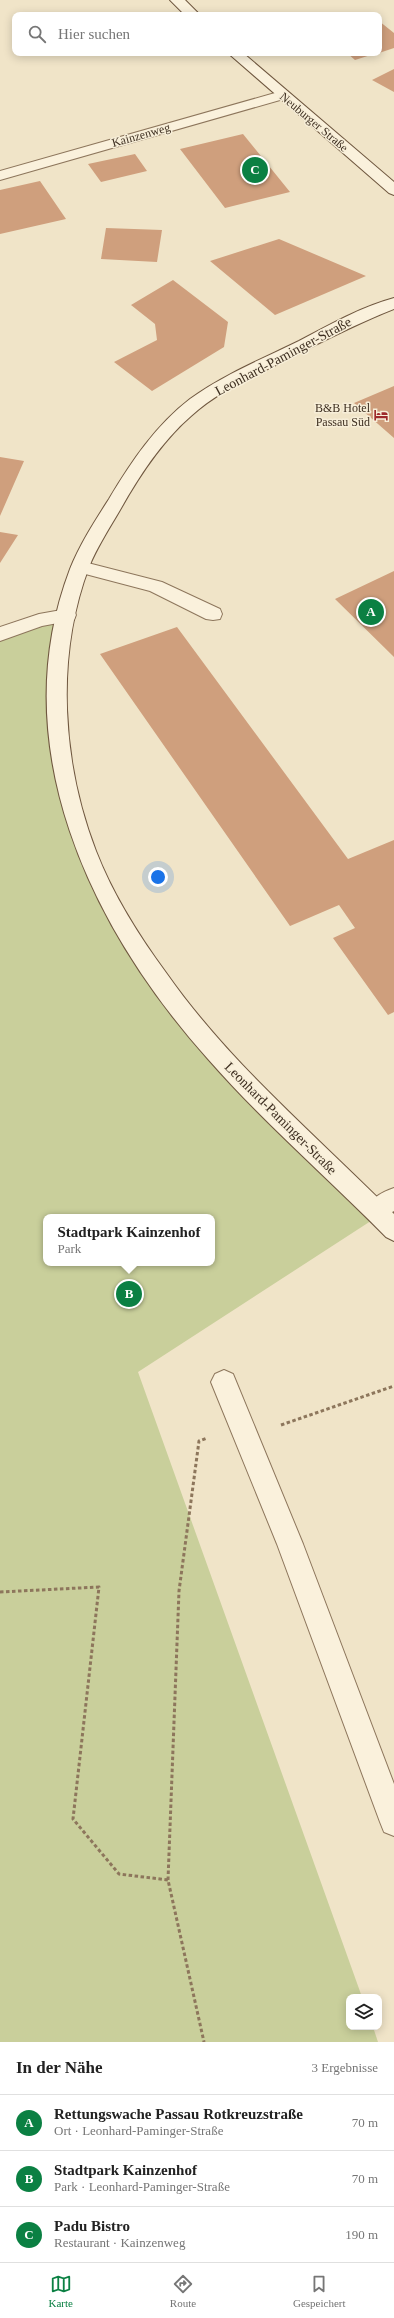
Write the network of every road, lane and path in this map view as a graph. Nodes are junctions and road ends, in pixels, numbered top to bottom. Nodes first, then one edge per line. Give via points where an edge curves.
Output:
1 (177, 0) edge
2 (190, 12) edge
3 (238, 56) edge
4 (282, 95) junction
5 (0, 176) edge
6 (394, 190) edge
7 (394, 303) edge
8 (80, 568) junction
9 (213, 614) dead end
10 (67, 615) junction
11 (0, 634) edge
12 (385, 1204) edge
13 (394, 1230) edge
14 (224, 1382) dead end
15 (394, 1386) edge
16 (243, 1432) junction
17 (0, 1592) edge
18 (394, 1822) edge
19 (168, 1880) junction
20 (204, 2042) edge

1 - 2 street
3 - 4 street, Neuburger Straße
4 - 5 street, Kainzenweg
4 - 6 street, Neuburger Straße
7 - 8 street, Leonhard-Paminger-Straße via 352,319 225,384 184,413 147,455 122,492 98,531
8 - 9 street via 156,586
8 - 10 street, Leonhard-Paminger-Straße
10 - 11 street via 39,620
10 - 12 street, Leonhard-Paminger-Straße via 58,668 57,712 62,764 78,831 101,886 144,956 189,1021 248,1089
12 - 13 street, Leonhard-Paminger-Straße
14 - 16 street
15 - 16 path
16 - 18 street via 290,1544
16 - 19 path via 199,1441 179,1591
17 - 19 path via 99,1587 73,1819 119,1874
19 - 20 path

